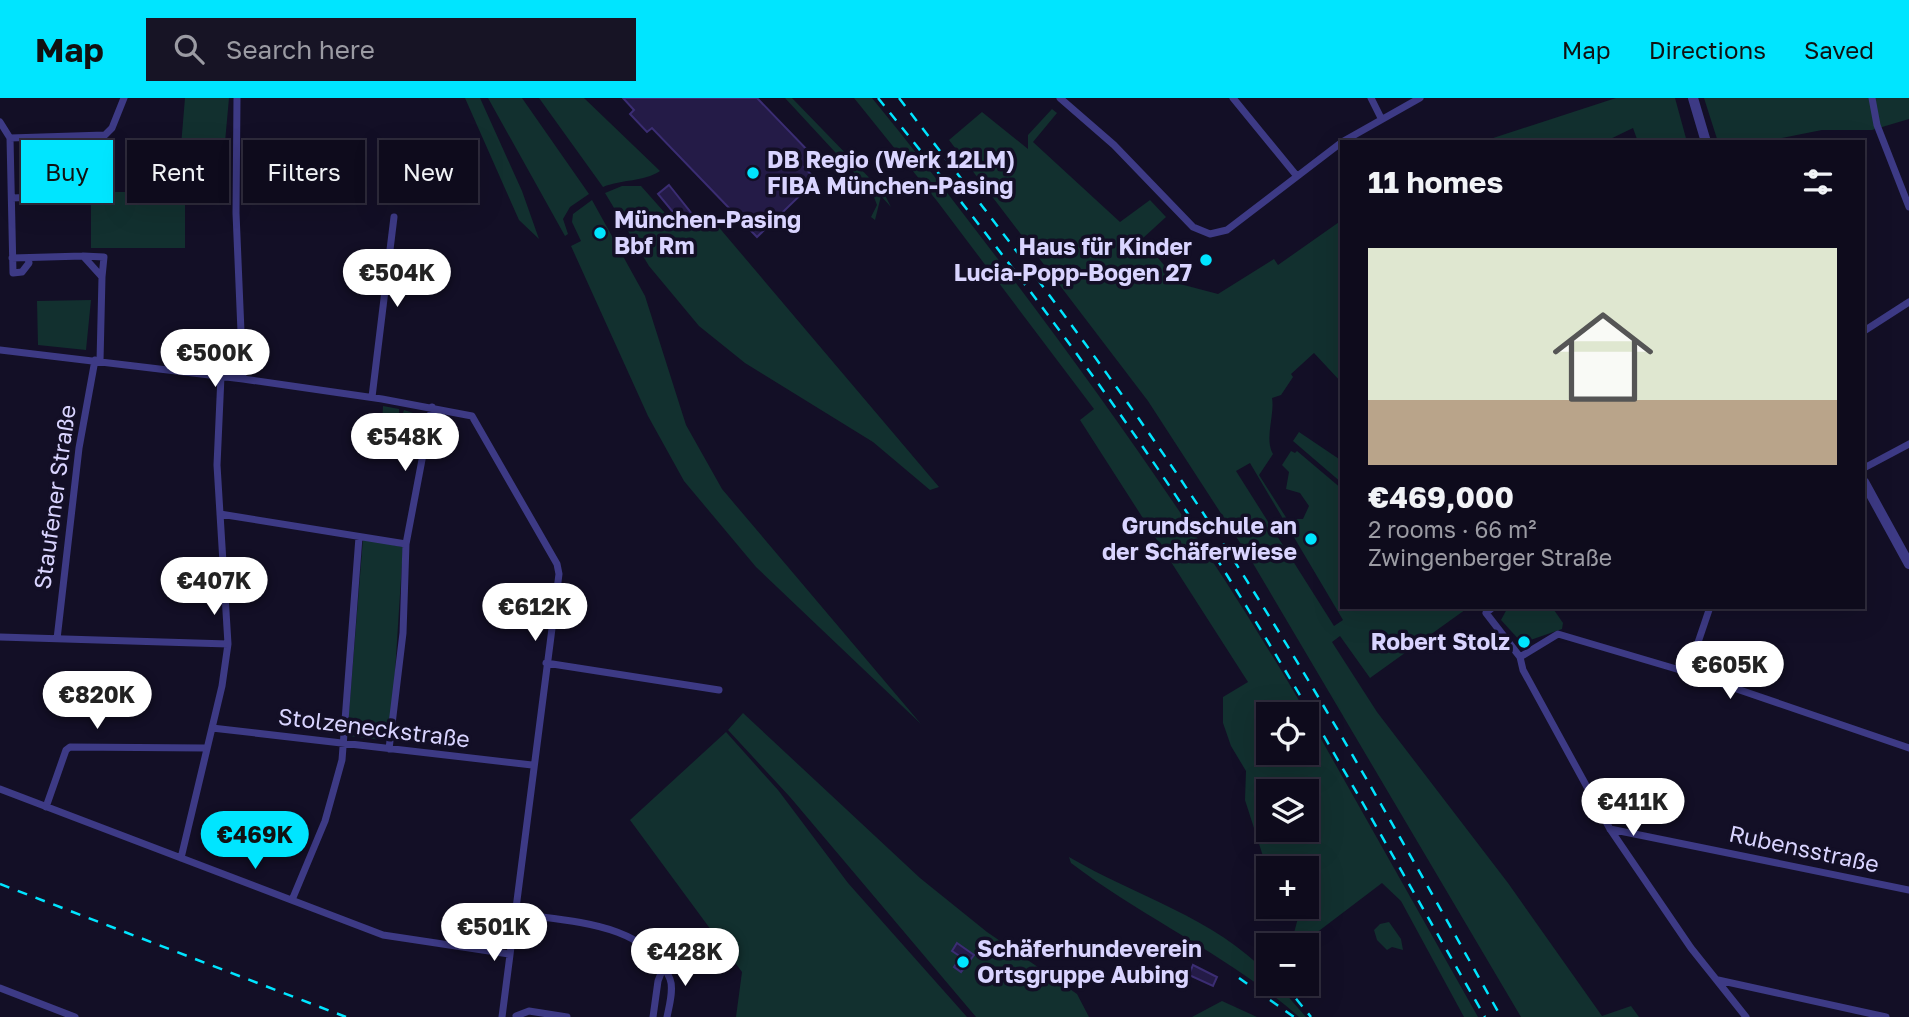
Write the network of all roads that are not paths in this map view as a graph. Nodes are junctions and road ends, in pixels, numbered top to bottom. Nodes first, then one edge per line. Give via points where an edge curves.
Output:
1 (124, 98) edge
2 (237, 98) edge
3 (1060, 98) edge
4 (1233, 98) edge
5 (1371, 98) edge
6 (1420, 98) edge
7 (1693, 98) edge
8 (1872, 98) edge
9 (1381, 118) junction
10 (0, 122) edge
11 (10, 138) junction
12 (1345, 140) edge
13 (1705, 140) edge
14 (1340, 143) edge
15 (1296, 176) junction
16 (12, 198) junction
17 (21, 198) edge
18 (1909, 206) edge
19 (394, 217) dead end
20 (83, 256) junction
21 (12, 258) junction
22 (29, 258) junction
23 (102, 277) junction
24 (1909, 302) edge
25 (1865, 330) edge
26 (0, 350) edge
27 (97, 361) junction
28 (221, 376) junction
29 (243, 379) junction
30 (372, 397) junction
31 (432, 407) junction
32 (1909, 444) edge
33 (1865, 467) edge
34 (1865, 484) edge
35 (220, 514) junction
36 (359, 537) junction
37 (406, 544) junction
38 (1909, 564) edge
39 (1491, 609) edge
40 (1709, 609) edge
41 (0, 637) edge
42 (57, 639) junction
43 (228, 644) junction
44 (1520, 657) junction
45 (547, 663) junction
46 (1688, 672) junction
47 (719, 690) dead end
48 (212, 728) junction
49 (343, 743) junction
50 (205, 748) junction
51 (1909, 748) edge
52 (389, 749) junction
53 (532, 765) junction
54 (0, 789) edge
55 (46, 807) junction
56 (1610, 829) junction
57 (181, 858) junction
58 (1909, 890) edge
59 (292, 900) junction
60 (513, 913) junction
61 (509, 954) junction
62 (663, 968) junction
63 (1717, 980) junction
64 (0, 988) edge
65 (52, 1013) edge
66 (516, 1016) edge
67 (75, 1017) edge
68 (502, 1017) edge
69 (567, 1017) edge
70 (653, 1017) edge
71 (667, 1017) edge
72 (1746, 1017) edge
73 (1886, 1017) edge

1 - 11 street via 105,135
2 - 29 street
3 - 15 street via 1114,145 1193,227 1210,234 1227,230
4 - 15 street
5 - 9 street
6 - 9 street
7 - 13 street
8 - 18 street via 1877,125
9 - 12 street
10 - 11 street
11 - 16 street
14 - 15 street
16 - 17 street
16 - 21 street
19 - 30 street
20 - 22 street
20 - 23 street
20 - 23 street via 104,257
21 - 22 street
21 - 22 street via 13,272 22,272
23 - 27 street, Staufener Straße
24 - 25 street
26 - 27 street
27 - 28 street
27 - 42 street, Staufener Straße via 79,448
28 - 29 street
28 - 35 street via 217,428
29 - 30 street
30 - 31 street
31 - 37 street
31 - 45 street via 472,416 556,564 559,574
32 - 33 street
34 - 38 street
35 - 36 street
35 - 43 street
36 - 37 street
36 - 49 street
37 - 52 street via 403,633
39 - 44 street via 1486,613
40 - 46 street
41 - 42 street
42 - 43 street
43 - 48 street
44 - 46 street via 1558,634
44 - 56 street
45 - 47 street
45 - 53 street
46 - 51 street
48 - 49 street, Stolzeneckstraße
48 - 50 street
49 - 52 street, Stolzeneckstraße
49 - 59 street via 325,821
50 - 55 street via 70,747
50 - 57 street
52 - 53 street, Stolzeneckstraße
53 - 60 street
54 - 55 street
55 - 57 street
56 - 58 street, Rubensstraße
56 - 63 street
57 - 59 street
59 - 61 street via 383,935
60 - 61 street
60 - 62 street via 628,936 652,950
61 - 68 street
62 - 70 street
62 - 71 street via 672,982
63 - 72 street
63 - 73 street
64 - 65 street
65 - 67 street
66 - 69 street via 529,1011

